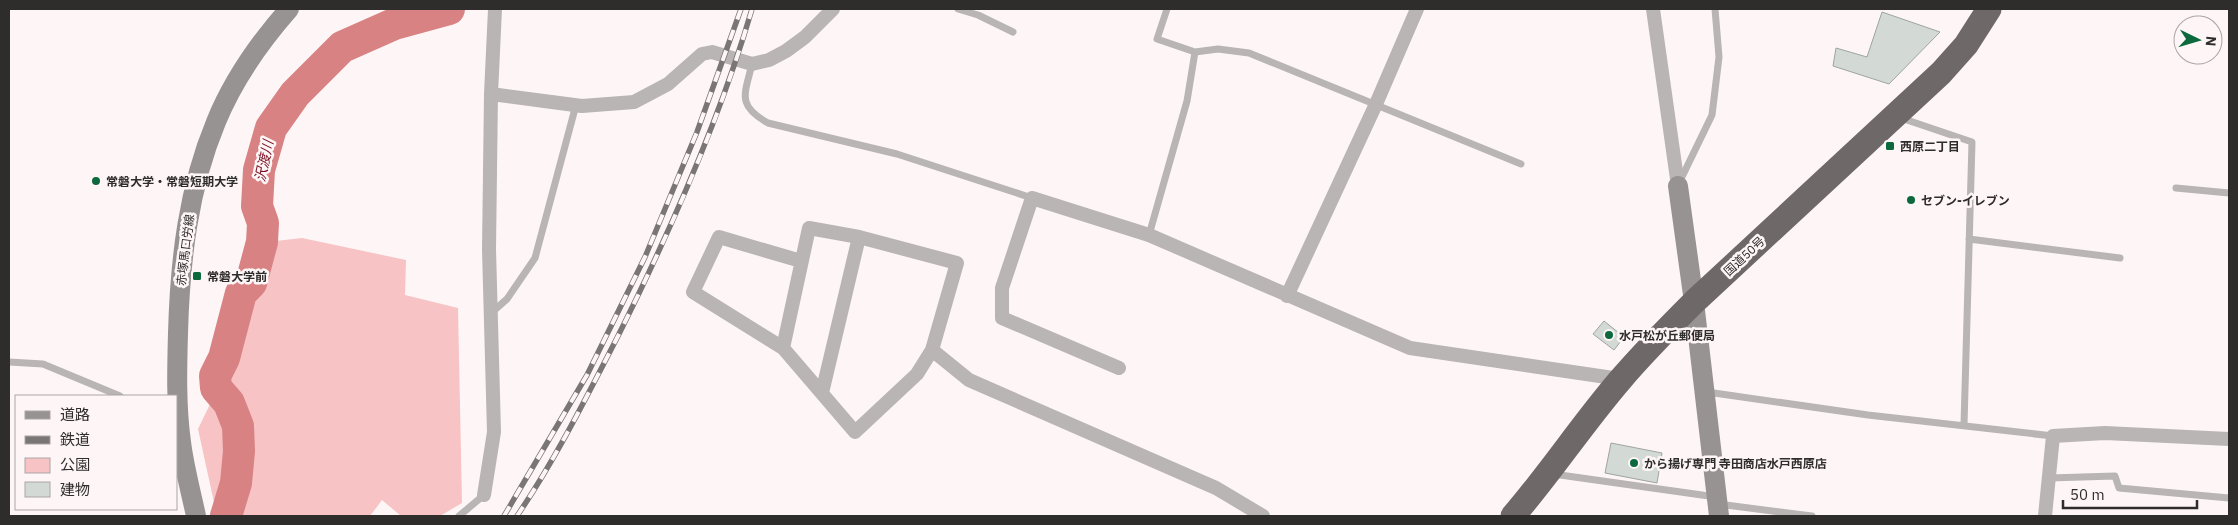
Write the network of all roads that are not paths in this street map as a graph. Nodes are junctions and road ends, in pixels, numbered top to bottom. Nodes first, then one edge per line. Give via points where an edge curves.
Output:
1 (289, 9) edge
2 (495, 9) edge
3 (833, 9) edge
4 (958, 9) edge
5 (1168, 9) edge
6 (1417, 9) edge
7 (1653, 9) edge
8 (1715, 9) edge
9 (1989, 9) edge
10 (1013, 32) dead end
11 (1195, 52) junction
12 (752, 64) junction
13 (491, 94) junction
14 (1376, 104) junction
15 (576, 105) junction
16 (1895, 116) junction
17 (1521, 164) dead end
18 (1678, 186) junction
19 (2176, 188) dead end
20 (2229, 193) edge
21 (1032, 198) junction
22 (1149, 235) junction
23 (859, 237) junction
24 (1969, 238) junction
25 (2120, 258) dead end
26 (802, 261) junction
27 (1287, 296) junction
28 (1694, 302) junction
29 (491, 313) junction
30 (783, 348) junction
31 (932, 350) junction
32 (9, 362) edge
33 (1119, 368) dead end
34 (1620, 380) junction
35 (1704, 392) junction
36 (822, 393) junction
37 (118, 395) edge
38 (177, 395) edge
39 (178, 412) edge
40 (1964, 426) junction
41 (2053, 436) junction
42 (2229, 438) edge
43 (1549, 473) junction
44 (2049, 478) junction
45 (484, 495) joint
46 (2229, 498) edge
47 (1717, 506) edge
48 (196, 516) edge
49 (459, 516) edge
50 (1263, 516) edge
51 (1513, 516) edge
52 (1812, 516) edge
53 (2045, 516) edge

1 - 38 main road, 赤塚馬口労線 via 268,33 229,94 198,174 180,273
2 - 13 street
3 - 12 street via 786,51 770,60
4 - 10 lane
5 - 11 lane via 1158,39
6 - 14 street
7 - 18 street
8 - 18 lane via 1719,57 1712,115
9 - 16 highway, 国道50号 via 1966,45
11 - 14 lane via 1218,49 1249,53
11 - 22 lane via 1187,101
12 - 15 street via 712,52 702,54 668,84 634,102
12 - 21 lane via 745,94 747,107 768,123 897,154
13 - 15 street
13 - 29 street
14 - 17 lane
14 - 27 street
15 - 29 lane via 535,258 507,299
16 - 24 lane via 1972,142
16 - 28 highway, 国道50号
18 - 28 main road
19 - 20 lane
21 - 22 street
21 - 33 street via 1002,288 1002,318
22 - 27 street
23 - 26 street via 808,228
23 - 31 street via 958,263
23 - 36 street
24 - 25 lane
24 - 40 lane
26 - 30 street
26 - 30 street via 719,237 692,292
27 - 34 street via 1410,348
28 - 34 highway, 国道50号
28 - 35 main road
29 - 45 street via 494,432
30 - 36 street
31 - 36 street via 917,374 855,432
31 - 50 street via 969,380 1216,488
32 - 37 lane via 43,364
34 - 43 highway, 国道50号
35 - 40 lane
35 - 47 main road
39 - 48 main road, 赤塚馬口労線
40 - 41 lane
41 - 42 street via 2105,433
41 - 44 street
43 - 47 lane
43 - 51 highway, 国道50号
44 - 46 lane via 2115,476 2119,488
44 - 53 street
45 - 49 lane
47 - 52 lane

